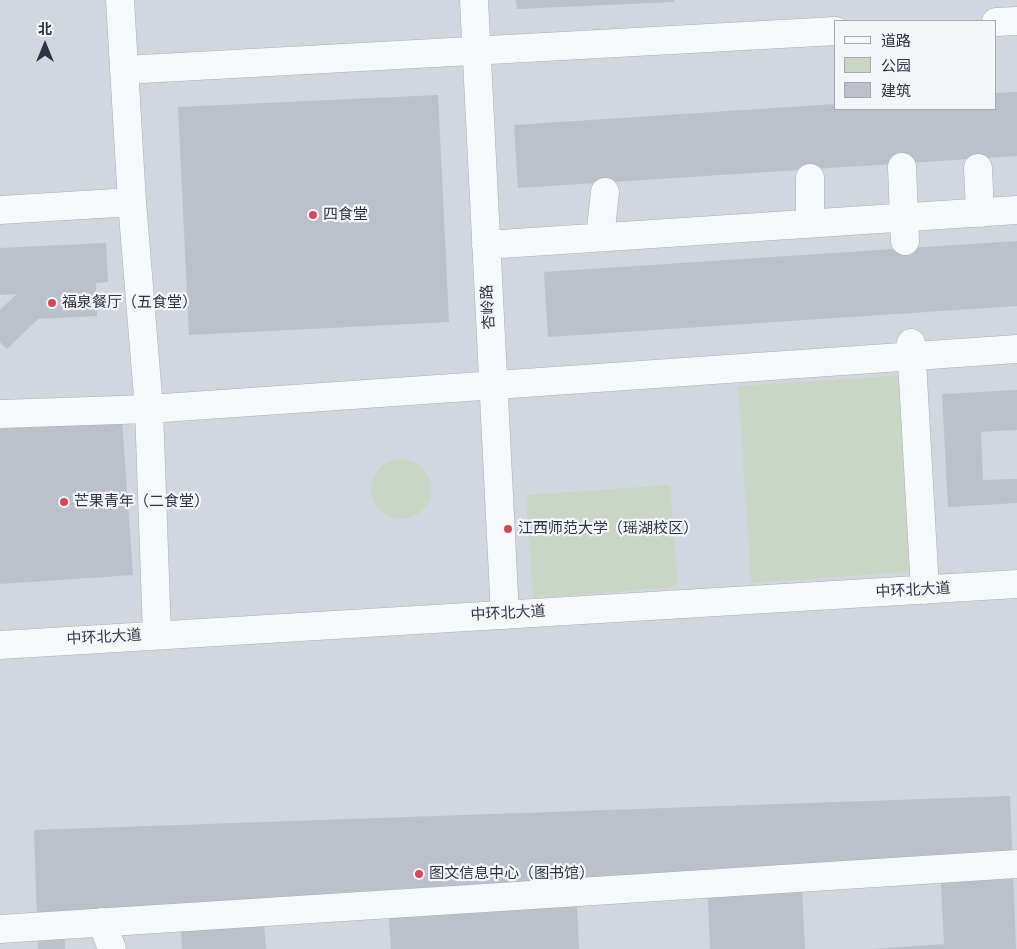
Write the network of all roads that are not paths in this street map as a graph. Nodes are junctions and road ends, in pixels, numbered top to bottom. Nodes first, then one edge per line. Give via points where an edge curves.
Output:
1 (120, 0) edge
2 (474, 0) edge
3 (1017, 21) edge
4 (997, 22) edge
5 (834, 31) edge
6 (476, 50) junction
7 (124, 70) junction
8 (902, 167) dead end
9 (978, 168) dead end
10 (810, 178) dead end
11 (605, 192) dead end
12 (132, 202) junction
13 (0, 210) edge
14 (1017, 210) edge
15 (980, 213) junction
16 (810, 223) junction
17 (904, 229) junction
18 (600, 237) junction
19 (486, 245) junction
20 (1017, 349) edge
21 (912, 350) junction
22 (494, 384) junction
23 (149, 409) junction
24 (0, 414) edge
25 (1017, 584) edge
26 (925, 590) junction
27 (505, 615) junction
28 (158, 636) junction
29 (0, 645) edge
30 (1017, 864) edge
31 (102, 922) junction
32 (0, 929) edge
33 (112, 949) edge

1 - 7 street
2 - 6 street, 杏岭路
3 - 4 street
5 - 6 street
6 - 7 street
6 - 19 street, 杏岭路
7 - 12 street
8 - 17 street
9 - 15 street
10 - 16 street
11 - 18 street
12 - 13 street
12 - 23 street
14 - 15 street
15 - 17 street
16 - 17 street
16 - 18 street
18 - 19 street
19 - 22 street, 杏岭路
20 - 21 street
21 - 22 street
21 - 26 street
22 - 23 street
22 - 27 street, 杏岭路
23 - 24 street
23 - 28 street
25 - 26 street, 中环北大道
26 - 27 street, 中环北大道
27 - 28 street, 中环北大道
28 - 29 street, 中环北大道
30 - 31 street
31 - 32 street
31 - 33 street

